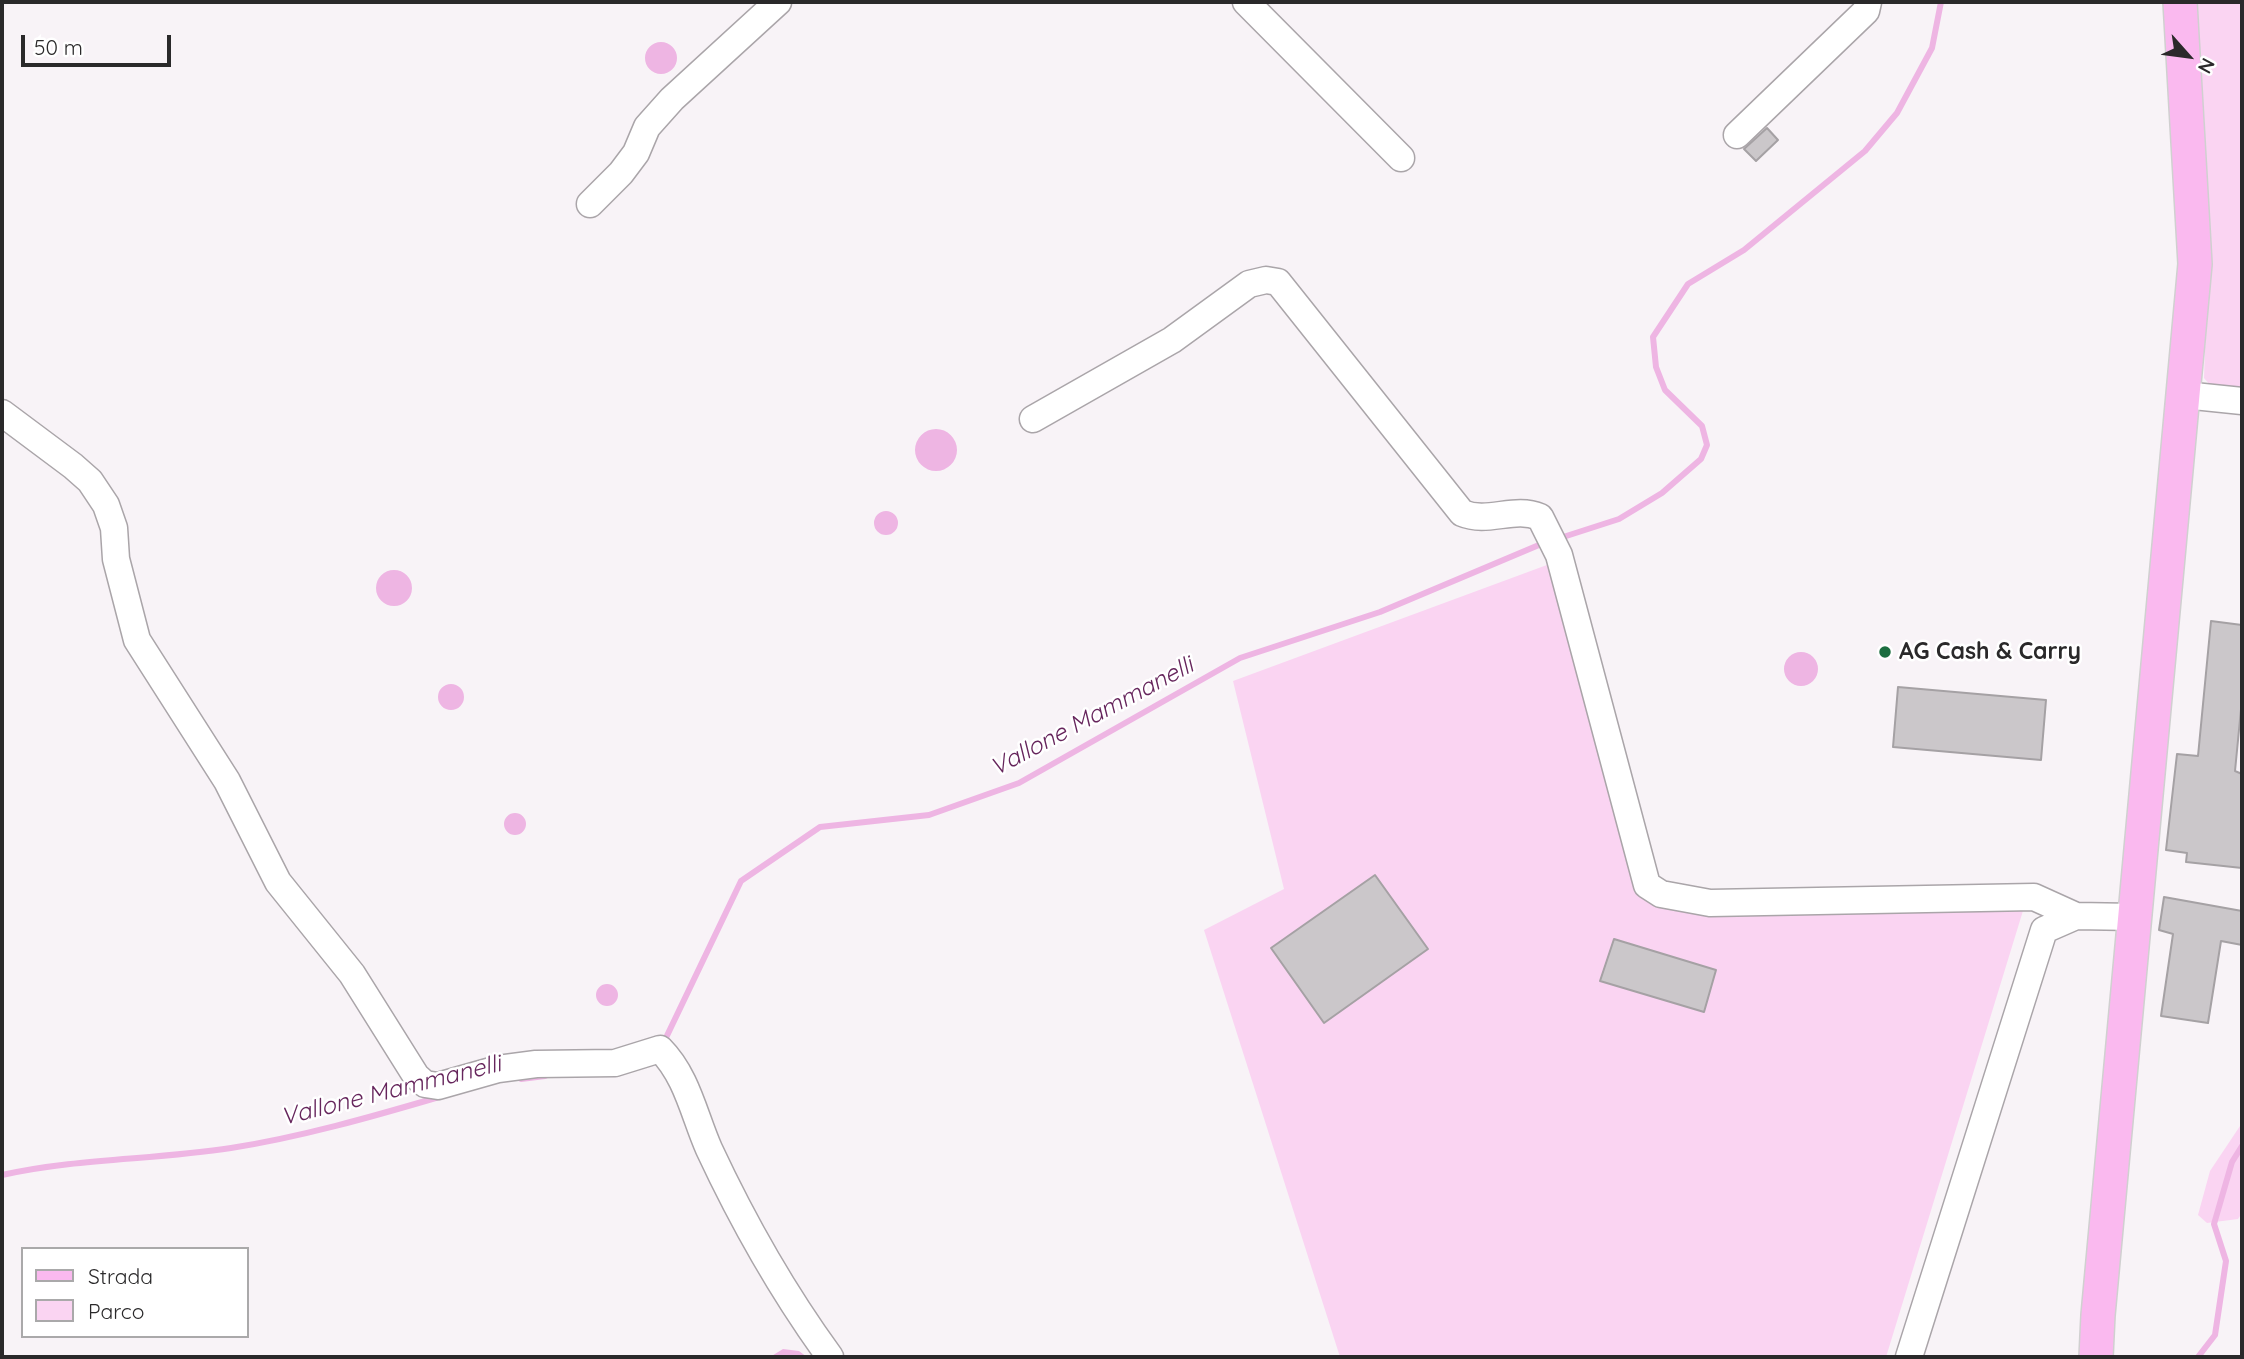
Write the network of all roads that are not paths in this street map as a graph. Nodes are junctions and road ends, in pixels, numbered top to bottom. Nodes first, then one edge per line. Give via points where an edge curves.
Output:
1 (778, 2) edge
2 (1246, 2) edge
3 (1868, 2) edge
4 (2180, 2) edge
5 (1737, 135) dead end
6 (1401, 158) dead end
7 (590, 204) dead end
8 (2184, 395) junction
9 (2242, 401) edge
10 (2, 413) edge
11 (1033, 419) dead end
12 (2076, 916) junction
13 (2135, 917) junction
14 (830, 1357) edge
15 (1909, 1357) edge
16 (2096, 1357) edge

1 - 7 street via 672,99 647,127 621,173
2 - 6 street
3 - 5 street via 1866,11
4 - 8 main road via 2195,264
8 - 9 street
8 - 13 main road
10 - 14 street via 90,481 106,505 137,640 227,780 278,883 352,974 416,1076 425,1084 438,1086 498,1069 614,1063 660,1049 676,1064 709,1149 762,1255
11 - 12 street via 1172,340 1249,284 1278,282 1462,513 1476,519 1528,512 1540,517 1547,528 1559,555 1647,885 1661,894 1710,903 2034,897
12 - 13 street
12 - 15 street via 2044,930
13 - 16 main road

